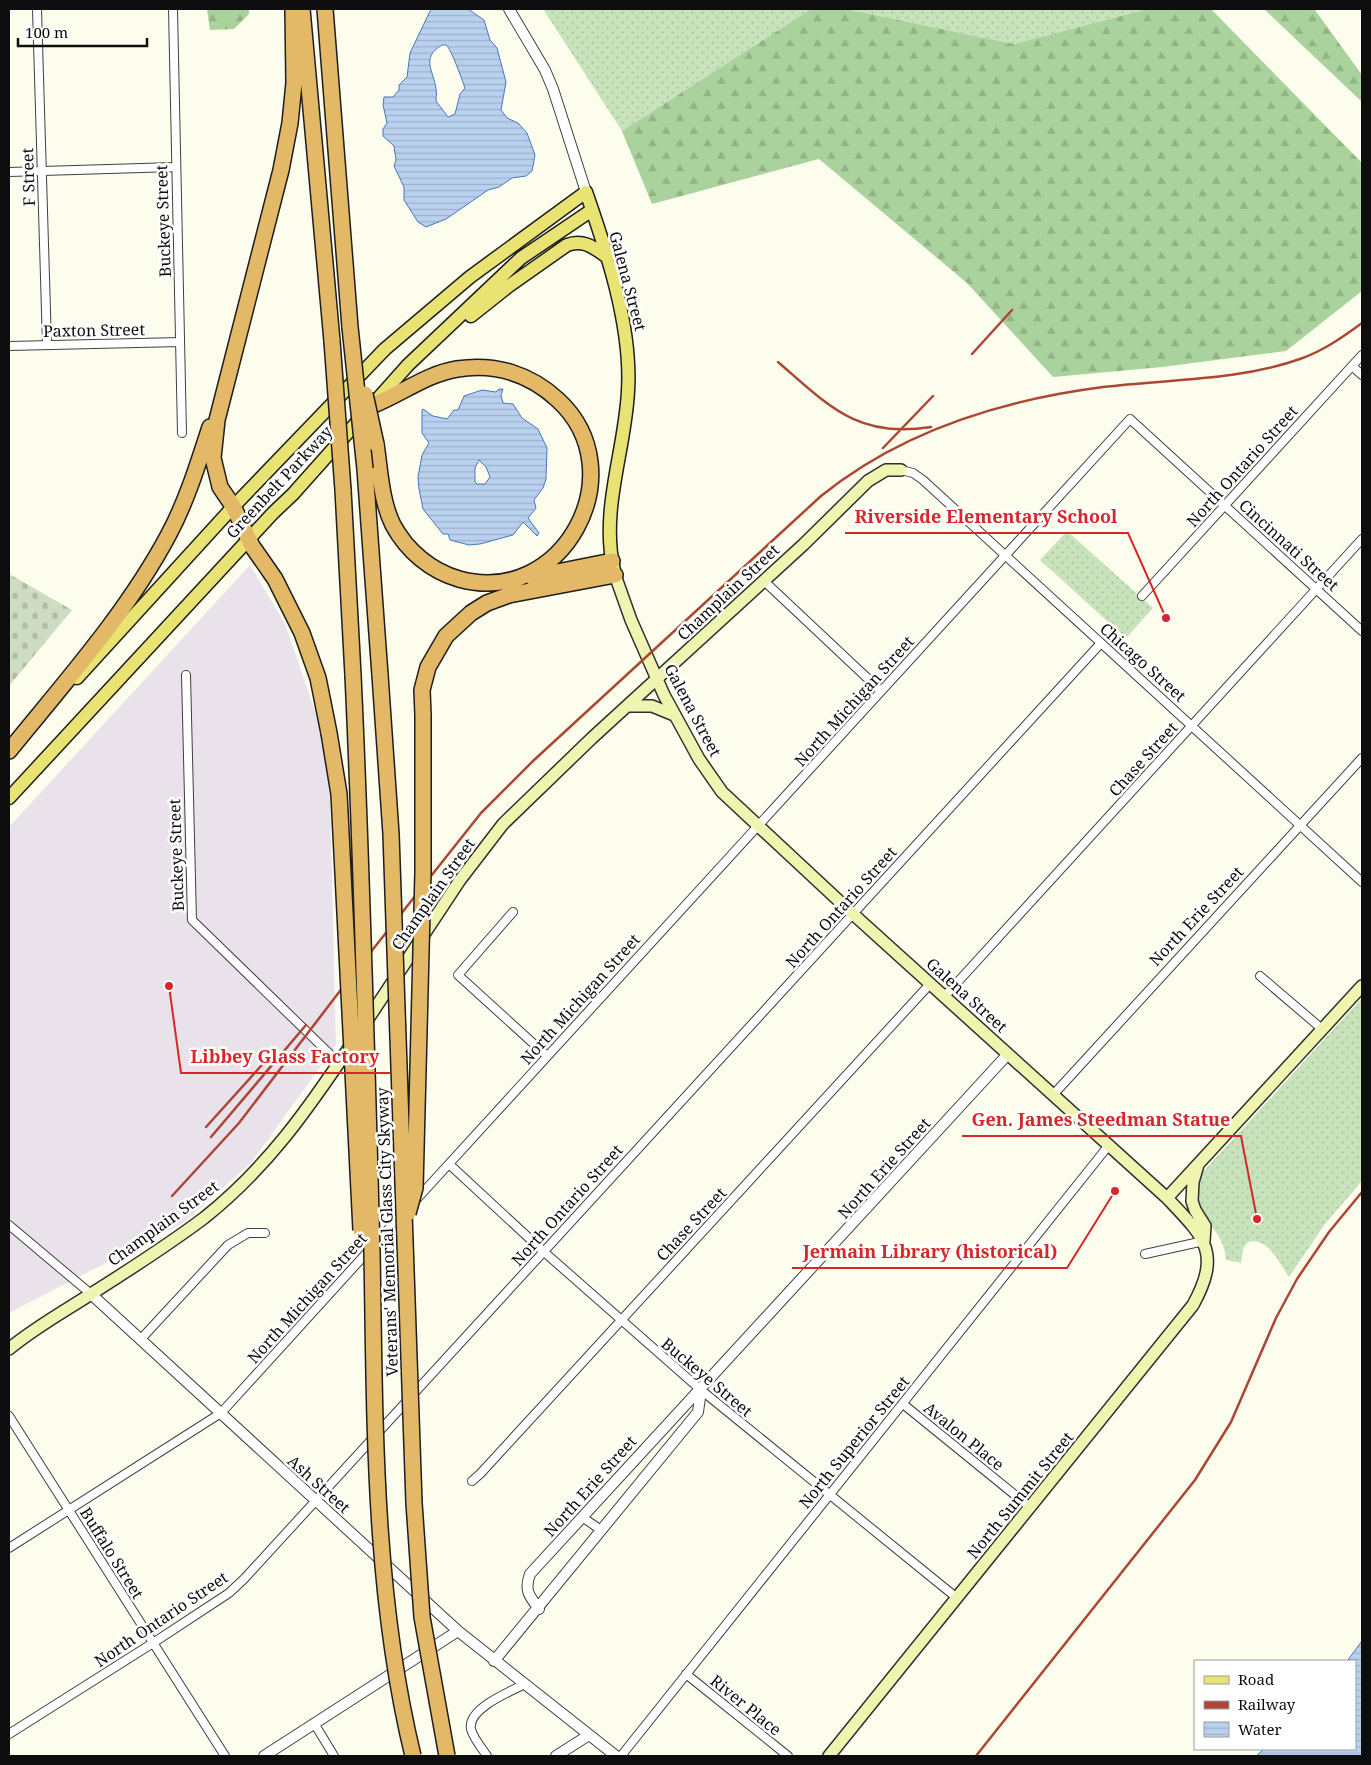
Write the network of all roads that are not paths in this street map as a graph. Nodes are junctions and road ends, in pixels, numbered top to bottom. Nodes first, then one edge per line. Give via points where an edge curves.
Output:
1 (37, 9) edge
2 (173, 9) edge
3 (292, 9) edge
4 (302, 9) edge
5 (325, 9) edge
6 (509, 9) edge
7 (175, 168) junction
8 (41, 171) junction
9 (9, 172) edge
10 (586, 192) junction
11 (592, 210) junction
12 (606, 256) junction
13 (350, 326) junction
14 (180, 342) junction
15 (47, 345) junction
16 (9, 346) edge
17 (1362, 355) edge
18 (232, 359) junction
19 (408, 365) junction
20 (1352, 366) junction
21 (1362, 375) edge
22 (371, 406) junction
23 (1130, 419) joint
24 (182, 433) dead end
25 (901, 470) joint
26 (1225, 505) junction
27 (233, 507) junction
28 (1362, 538) edge
29 (249, 539) junction
30 (1006, 554) junction
31 (614, 568) junction
32 (516, 580) junction
33 (764, 581) junction
34 (1316, 589) junction
35 (1142, 596) dead end
36 (1362, 631) edge
37 (1101, 642) junction
38 (186, 675) dead end
39 (657, 679) junction
40 (881, 692) junction
41 (628, 706) junction
42 (674, 715) junction
43 (1192, 726) junction
44 (9, 751) edge
45 (9, 758) edge
46 (1362, 758) edge
47 (9, 798) edge
48 (1300, 825) junction
49 (758, 826) junction
50 (1362, 882) edge
51 (513, 912) dead end
52 (853, 914) junction
53 (1260, 976) dead end
54 (930, 984) junction
55 (1362, 986) edge
56 (944, 997) junction
57 (1322, 1029) junction
58 (1008, 1054) junction
59 (546, 1055) junction
60 (342, 1058) junction
61 (1053, 1095) junction
62 (1109, 1145) junction
63 (1200, 1161) junction
64 (450, 1164) junction
65 (1167, 1198) junction
66 (9, 1225) edge
67 (404, 1226) junction
68 (264, 1233) dead end
69 (1204, 1242) junction
70 (543, 1251) junction
71 (1145, 1254) dead end
72 (92, 1294) junction
73 (620, 1321) junction
74 (140, 1340) junction
75 (9, 1349) edge
76 (701, 1390) junction
77 (903, 1404) junction
78 (221, 1414) junction
79 (9, 1416) edge
80 (472, 1480) dead end
81 (377, 1491) junction
82 (828, 1496) junction
83 (316, 1501) junction
84 (1031, 1508) junction
85 (68, 1510) junction
86 (582, 1517) junction
87 (601, 1530) junction
88 (9, 1548) edge
89 (957, 1598) junction
90 (539, 1609) junction
91 (458, 1631) junction
92 (153, 1643) junction
93 (494, 1661) junction
94 (686, 1674) junction
95 (525, 1684) junction
96 (314, 1723) junction
97 (9, 1734) edge
98 (589, 1735) junction
99 (225, 1756) edge
100 (264, 1756) edge
101 (334, 1756) edge
102 (413, 1756) edge
103 (447, 1756) edge
104 (487, 1756) edge
105 (556, 1756) edge
106 (616, 1756) edge
107 (621, 1756) edge
108 (788, 1756) edge
109 (829, 1756) edge

1 - 8 street, F Street
2 - 7 street, Buckeye Street
3 - 18 highway via 294,83 290,123
4 - 81 highway, Veterans' Memorial Glass City Skyway, bridge via 332,342 353,675 366,973
5 - 13 highway
6 - 10 street, Galena Street via 553,89
7 - 8 street
7 - 14 street, Buckeye Street
8 - 9 street
8 - 15 street, F Street
10 - 11 main road, Galena Street
10 - 27 main road, Greenbelt Parkway via 470,277 385,349
11 - 12 main road, Galena Street
11 - 19 main road, Greenbelt Parkway via 521,258
12 - 19 main road via 586,243 567,244
12 - 31 main road, Galena Street via 625,324 629,371 611,498 609,534
13 - 32 highway, bridge via 393,524 411,550 433,568 452,577 482,582
13 - 67 highway, Veterans' Memorial Glass City Skyway, bridge via 391,834
14 - 15 street, Paxton Street
14 - 24 street, Buckeye Street
15 - 16 street, Paxton Street
17 - 20 street, North Ontario Street
18 - 27 highway via 217,420 213,458 220,487
18 - 44 highway via 191,485 153,562 116,618
19 - 22 main road, Greenbelt Parkway
20 - 21 street
20 - 26 street, North Ontario Street
22 - 29 main road, Greenbelt Parkway
22 - 32 highway via 442,373 486,367 537,382 570,413 583,434 588,450 591,484 587,503 575,530 555,557
23 - 26 street, Cincinnati Street
23 - 30 street, North Michigan Street
25 - 30 street, Chicago Street via 923,480
25 - 33 main road, Champlain Street via 886,470 868,481
26 - 34 street, Cincinnati Street
26 - 35 street, North Ontario Street
27 - 29 highway
27 - 45 main road, Greenbelt Parkway
28 - 34 street, Chase Street
29 - 47 main road, Greenbelt Parkway
29 - 81 highway, bridge via 275,579 302,633 318,678 339,794
30 - 37 street, Chicago Street
30 - 40 street, North Michigan Street
31 - 32 highway
31 - 39 main road, Galena Street via 631,620
31 - 67 highway, bridge via 510,594 487,603 446,636 428,667 422,690 423,872 415,1188
33 - 39 main road, Champlain Street
33 - 40 street
34 - 36 street, Cincinnati Street
34 - 43 street, Chase Street
37 - 43 street, Chicago Street
37 - 52 street, North Ontario Street
38 - 60 street, Buckeye Street via 192,920
39 - 41 main road, Champlain Street
39 - 42 main road, Galena Street
40 - 49 street, North Michigan Street
41 - 42 main road via 652,706
41 - 60 main road, Champlain Street, bridge via 503,824 460,880
42 - 49 main road, Galena Street via 714,783
43 - 48 street, Chicago Street
43 - 56 street, Chase Street
46 - 48 street, North Erie Street
48 - 50 street, Chicago Street
48 - 61 street, North Erie Street
49 - 52 main road, Galena Street
49 - 59 street, North Michigan Street
51 - 59 street via 458,975
52 - 54 main road, Galena Street
52 - 70 street, North Ontario Street
53 - 57 street
54 - 56 main road, Galena Street
54 - 73 street, Chase Street
55 - 57 main road
56 - 58 main road, Galena Street
57 - 63 main road
58 - 61 main road, Galena Street
58 - 76 street, North Erie Street
59 - 64 street, North Michigan Street
60 - 72 main road, Champlain Street via 276,1150 242,1185 203,1218
61 - 62 main road, Galena Street
62 - 65 main road, Galena Street
62 - 77 street, North Superior Street
63 - 65 main road
63 - 69 main road, North Summit Street via 1192,1191 1195,1210 1205,1226
64 - 70 street, Buckeye Street
64 - 78 street, North Michigan Street
65 - 69 main road, Galena Street via 1197,1229
66 - 72 street, Ash Street
67 - 103 highway, Veterans' Memorial Glass City Skyway, bridge via 414,1503 422,1617
68 - 74 street via 248,1233 228,1245
69 - 71 street
69 - 84 main road, North Summit Street via 1207,1274 1193,1305
70 - 73 street, Buckeye Street
70 - 83 street, North Ontario Street
72 - 74 street, Ash Street
72 - 75 main road, Champlain Street via 31,1331
73 - 76 street, Buckeye Street
73 - 80 street, Chase Street
74 - 78 street, Ash Street
76 - 82 street, Buckeye Street
76 - 86 street, North Erie Street
76 - 87 street, North Erie Street via 698,1412
77 - 82 street, North Superior Street
77 - 84 street, Avalon Place
78 - 83 street, Ash Street
78 - 85 street, North Michigan Street
79 - 85 street, Buffalo Street
81 - 102 highway, Veterans' Memorial Glass City Skyway, bridge via 388,1624
82 - 89 street, Buckeye Street
82 - 94 street, North Superior Street
83 - 91 street, Ash Street
83 - 92 street, North Ontario Street via 229,1592
84 - 89 main road, North Summit Street
85 - 88 street, North Michigan Street
85 - 92 street, Buffalo Street
86 - 87 street
86 - 90 street, North Erie Street via 530,1574 526,1585 528,1594
87 - 90 street, North Erie Street
89 - 109 main road, North Summit Street
90 - 93 street, North Erie Street
91 - 93 street, Ash Street
91 - 96 street
92 - 97 street, North Ontario Street
92 - 99 street, Buffalo Street
93 - 95 street, Ash Street
94 - 107 street, North Superior Street
94 - 108 street, River Place
95 - 98 street, Ash Street
95 - 104 street via 477,1711 470,1721 471,1731
96 - 100 street
96 - 101 street
98 - 105 street
98 - 106 street, Ash Street

